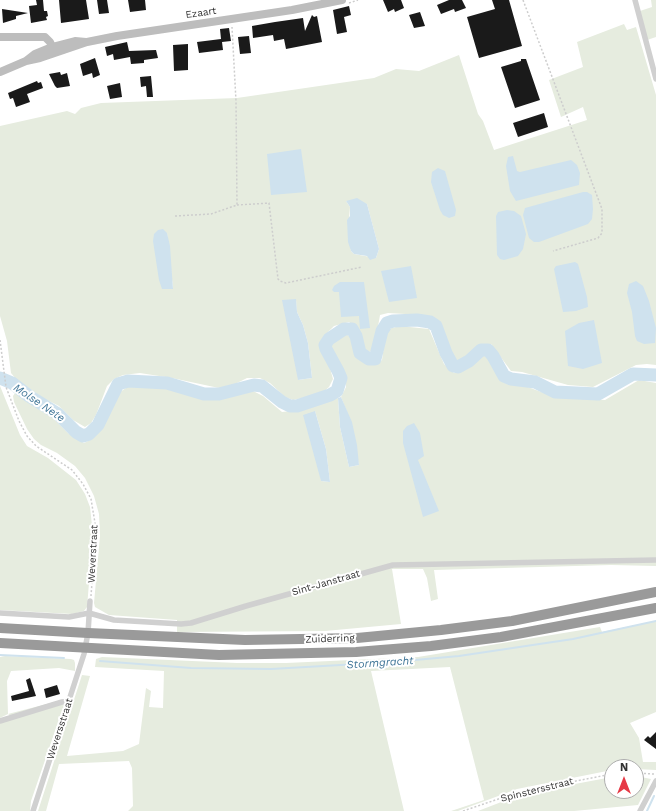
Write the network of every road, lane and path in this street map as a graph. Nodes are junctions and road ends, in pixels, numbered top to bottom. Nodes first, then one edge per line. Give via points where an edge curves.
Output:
1 (342, 0) edge
2 (523, 0) edge
3 (635, 0) edge
4 (231, 19) junction
5 (0, 37) edge
6 (54, 51) junction
7 (0, 72) edge
8 (656, 79) edge
9 (237, 205) junction
10 (175, 216) dead end
11 (553, 251) dead end
12 (362, 267) dead end
13 (0, 340) edge
14 (656, 560) edge
15 (656, 592) edge
16 (90, 601) joint
17 (656, 608) edge
18 (0, 613) edge
19 (89, 613) junction
20 (0, 628) edge
21 (88, 634) junction
22 (0, 643) edge
23 (86, 647) junction
24 (69, 701) junction
25 (0, 721) edge
26 (644, 773) edge
27 (656, 774) edge
28 (604, 776) edge
29 (656, 781) edge
30 (33, 811) edge
31 (463, 811) edge
32 (640, 811) edge

1 - 4 main road, Ezaart
2 - 11 path via 602,209 602,234 598,238
3 - 8 street
4 - 6 main road, Ezaart via 87,42 75,41
4 - 9 path via 236,101
5 - 6 main road via 40,36 48,39
6 - 7 main road, Ezaart via 35,54 26,61
9 - 10 path via 211,214
9 - 12 path via 269,204 280,281 286,283
13 - 16 path, Weverstraat via 6,387 27,436 36,446 72,470 91,499 96,529
14 - 19 street, Sint-Janstraat via 393,564 192,623 114,620
15 - 21 highway, Zuiderring via 512,621 357,638 245,640
16 - 19 street
17 - 23 highway, Zuiderring via 502,636 431,646 356,652 219,655
18 - 19 street, Sint-Janstraat via 69,617
19 - 21 street
20 - 21 highway, Zuiderring
21 - 23 street, Weversstraat
22 - 23 highway, Zuiderring
23 - 24 street, Weversstraat
24 - 25 street
24 - 30 street, Weversstraat
26 - 27 path
28 - 31 path, Spinstersstraat via 519,792
29 - 32 street

